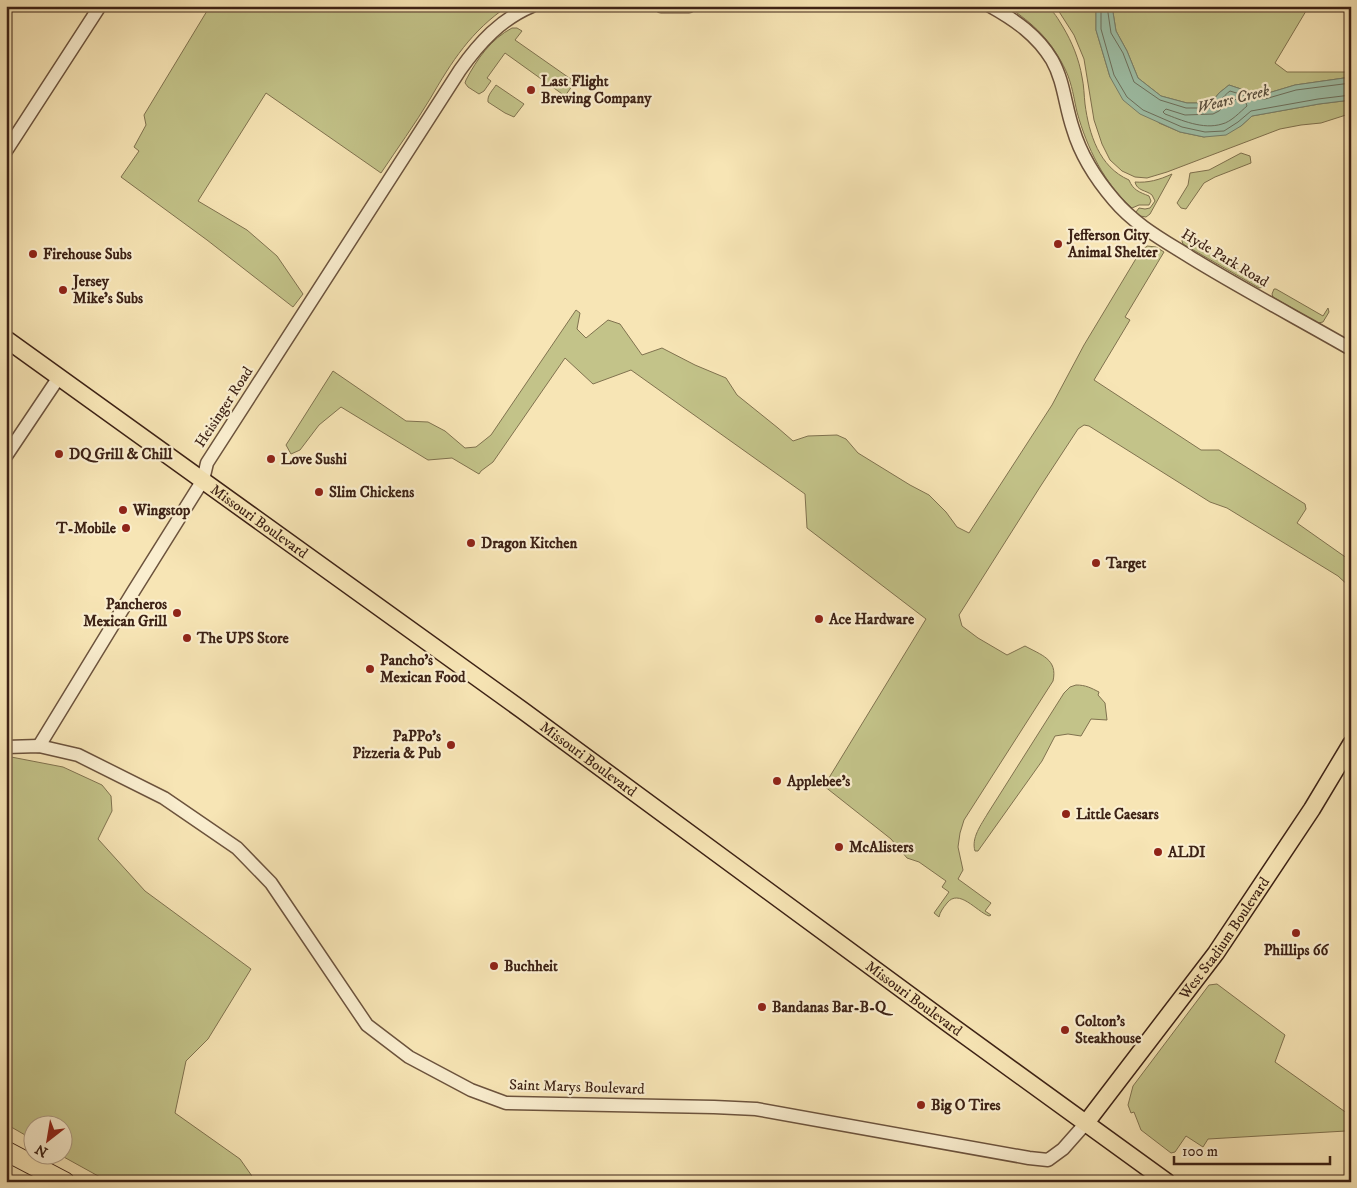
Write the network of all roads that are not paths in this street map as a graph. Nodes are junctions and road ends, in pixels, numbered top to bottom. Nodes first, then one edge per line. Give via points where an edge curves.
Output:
1 (100, 6) edge
2 (532, 6) edge
3 (661, 6) edge
4 (688, 6) edge
5 (990, 6) edge
6 (6, 151) edge
7 (6, 339) edge
8 (1351, 349) edge
9 (59, 377) junction
10 (6, 456) edge
11 (203, 480) junction
12 (1351, 744) edge
13 (6, 746) edge
14 (39, 746) junction
15 (1086, 1123) junction
16 (6, 1151) edge
17 (65, 1182) edge
18 (1167, 1182) edge

1 - 6 street
2 - 11 street, Heisinger Road via 491,33 474,51 207,463
3 - 4 street
5 - 8 street, Hyde Park Road via 1028,30 1052,60 1084,157 1101,184 1130,216 1143,228 1209,268
7 - 9 main road, Missouri Boulevard
9 - 10 street
9 - 11 main road, Missouri Boulevard
11 - 14 street, Heisinger Road
11 - 15 main road, Missouri Boulevard
12 - 15 main road, West Stadium Boulevard via 1216,953
13 - 14 street, Saint Marys Boulevard
14 - 15 street, Saint Marys Boulevard via 78,755 164,798 238,848 270,883 367,1024 409,1057 489,1097 506,1102 756,1109 1048,1160 1064,1149
15 - 18 main road, Missouri Boulevard
16 - 17 highway

